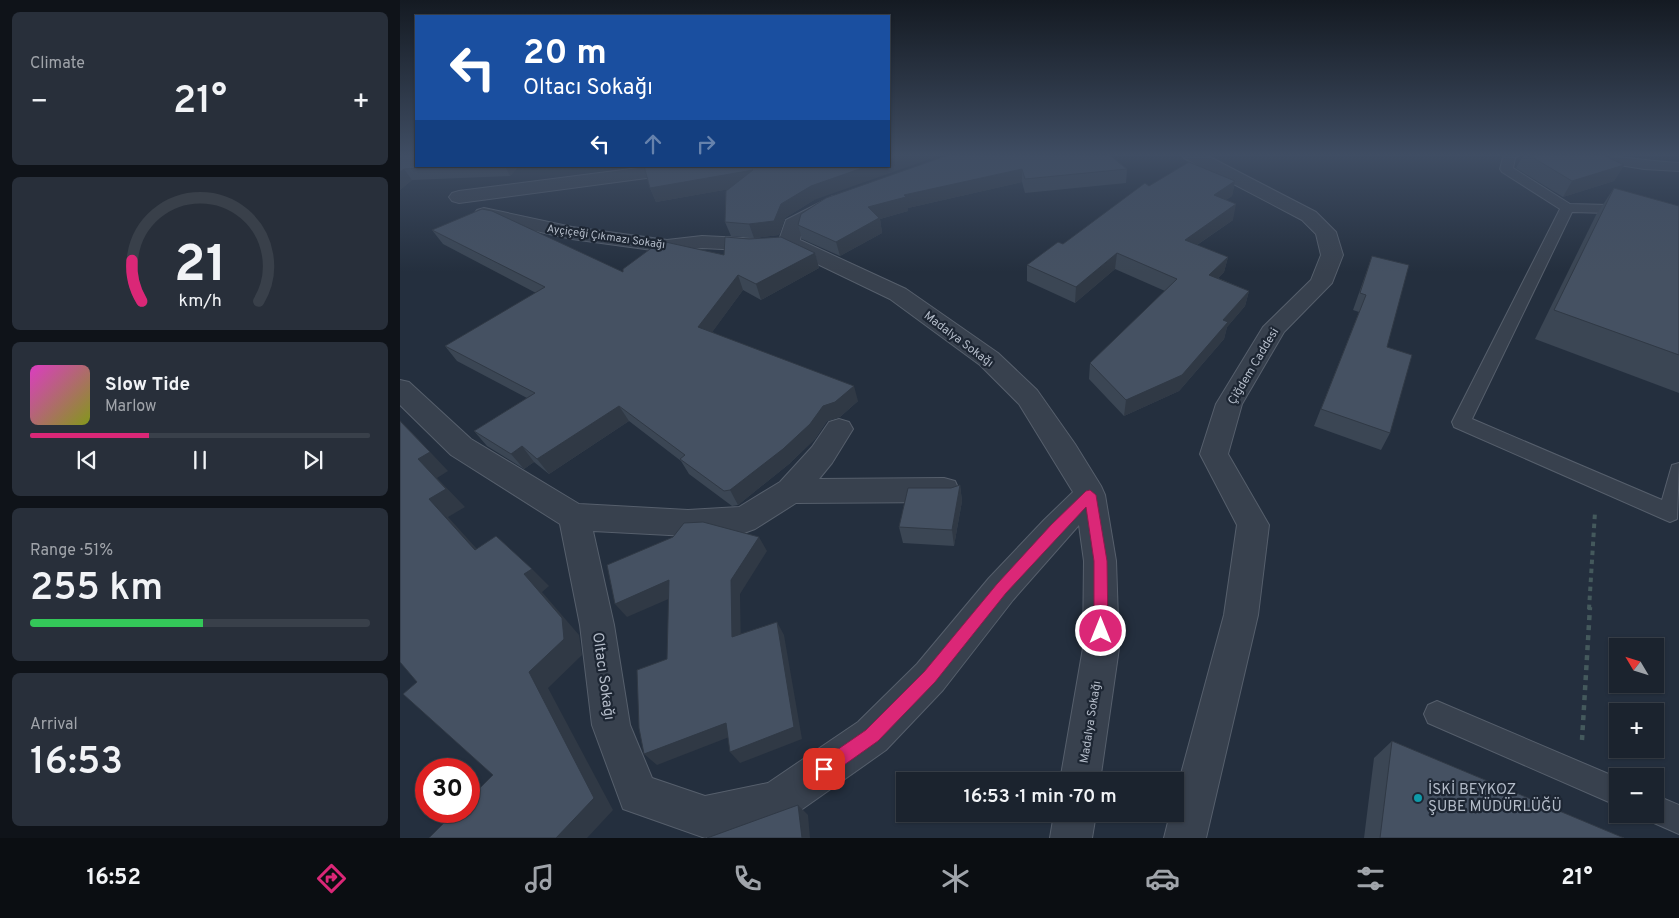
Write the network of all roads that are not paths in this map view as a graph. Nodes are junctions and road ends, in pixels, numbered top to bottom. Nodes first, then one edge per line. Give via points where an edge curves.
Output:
1 (489, 193) edge
2 (859, 193) edge
3 (1265, 193) edge
4 (1544, 193) edge
5 (459, 197) dead end
6 (1567, 208) junction
7 (484, 214) edge
8 (1635, 216) edge
9 (789, 243) junction
10 (400, 389) edge
11 (839, 429) dead end
12 (1679, 471) edge
13 (953, 490) edge
14 (791, 492) junction
15 (1090, 495) junction
16 (574, 517) junction
17 (1437, 714) dead end
18 (1081, 772) edge
19 (1609, 788) edge
20 (1664, 814) edge
21 (1679, 820) edge
22 (1074, 822) edge
23 (1071, 838) edge
24 (1184, 838) edge

1 - 5 street
2 - 9 street via 822,206 793,224
3 - 24 street, Çiğdem Caddesi via 1309,216 1326,232 1332,255 1321,283 1275,327 1229,404 1214,454 1253,525 1240,615
4 - 6 lane
6 - 8 lane via 1608,209
6 - 12 lane via 1461,422 1670,513
7 - 9 street, Ayçiçeği Çıkmazı Sokağı via 572,233 666,246 702,242 754,246
9 - 15 street, Madalya Sokağı via 898,294 989,359 1028,397
10 - 16 street via 462,447
11 - 14 street
13 - 14 street
14 - 16 street via 744,520 688,522
15 - 16 street, Oltacı Sokağı via 1002,589 930,677 872,736 776,802 705,817 638,794 611,725 597,625
15 - 18 street, Madalya Sokağı via 1100,561 1101,648
17 - 19 lane
20 - 21 lane
22 - 23 street

